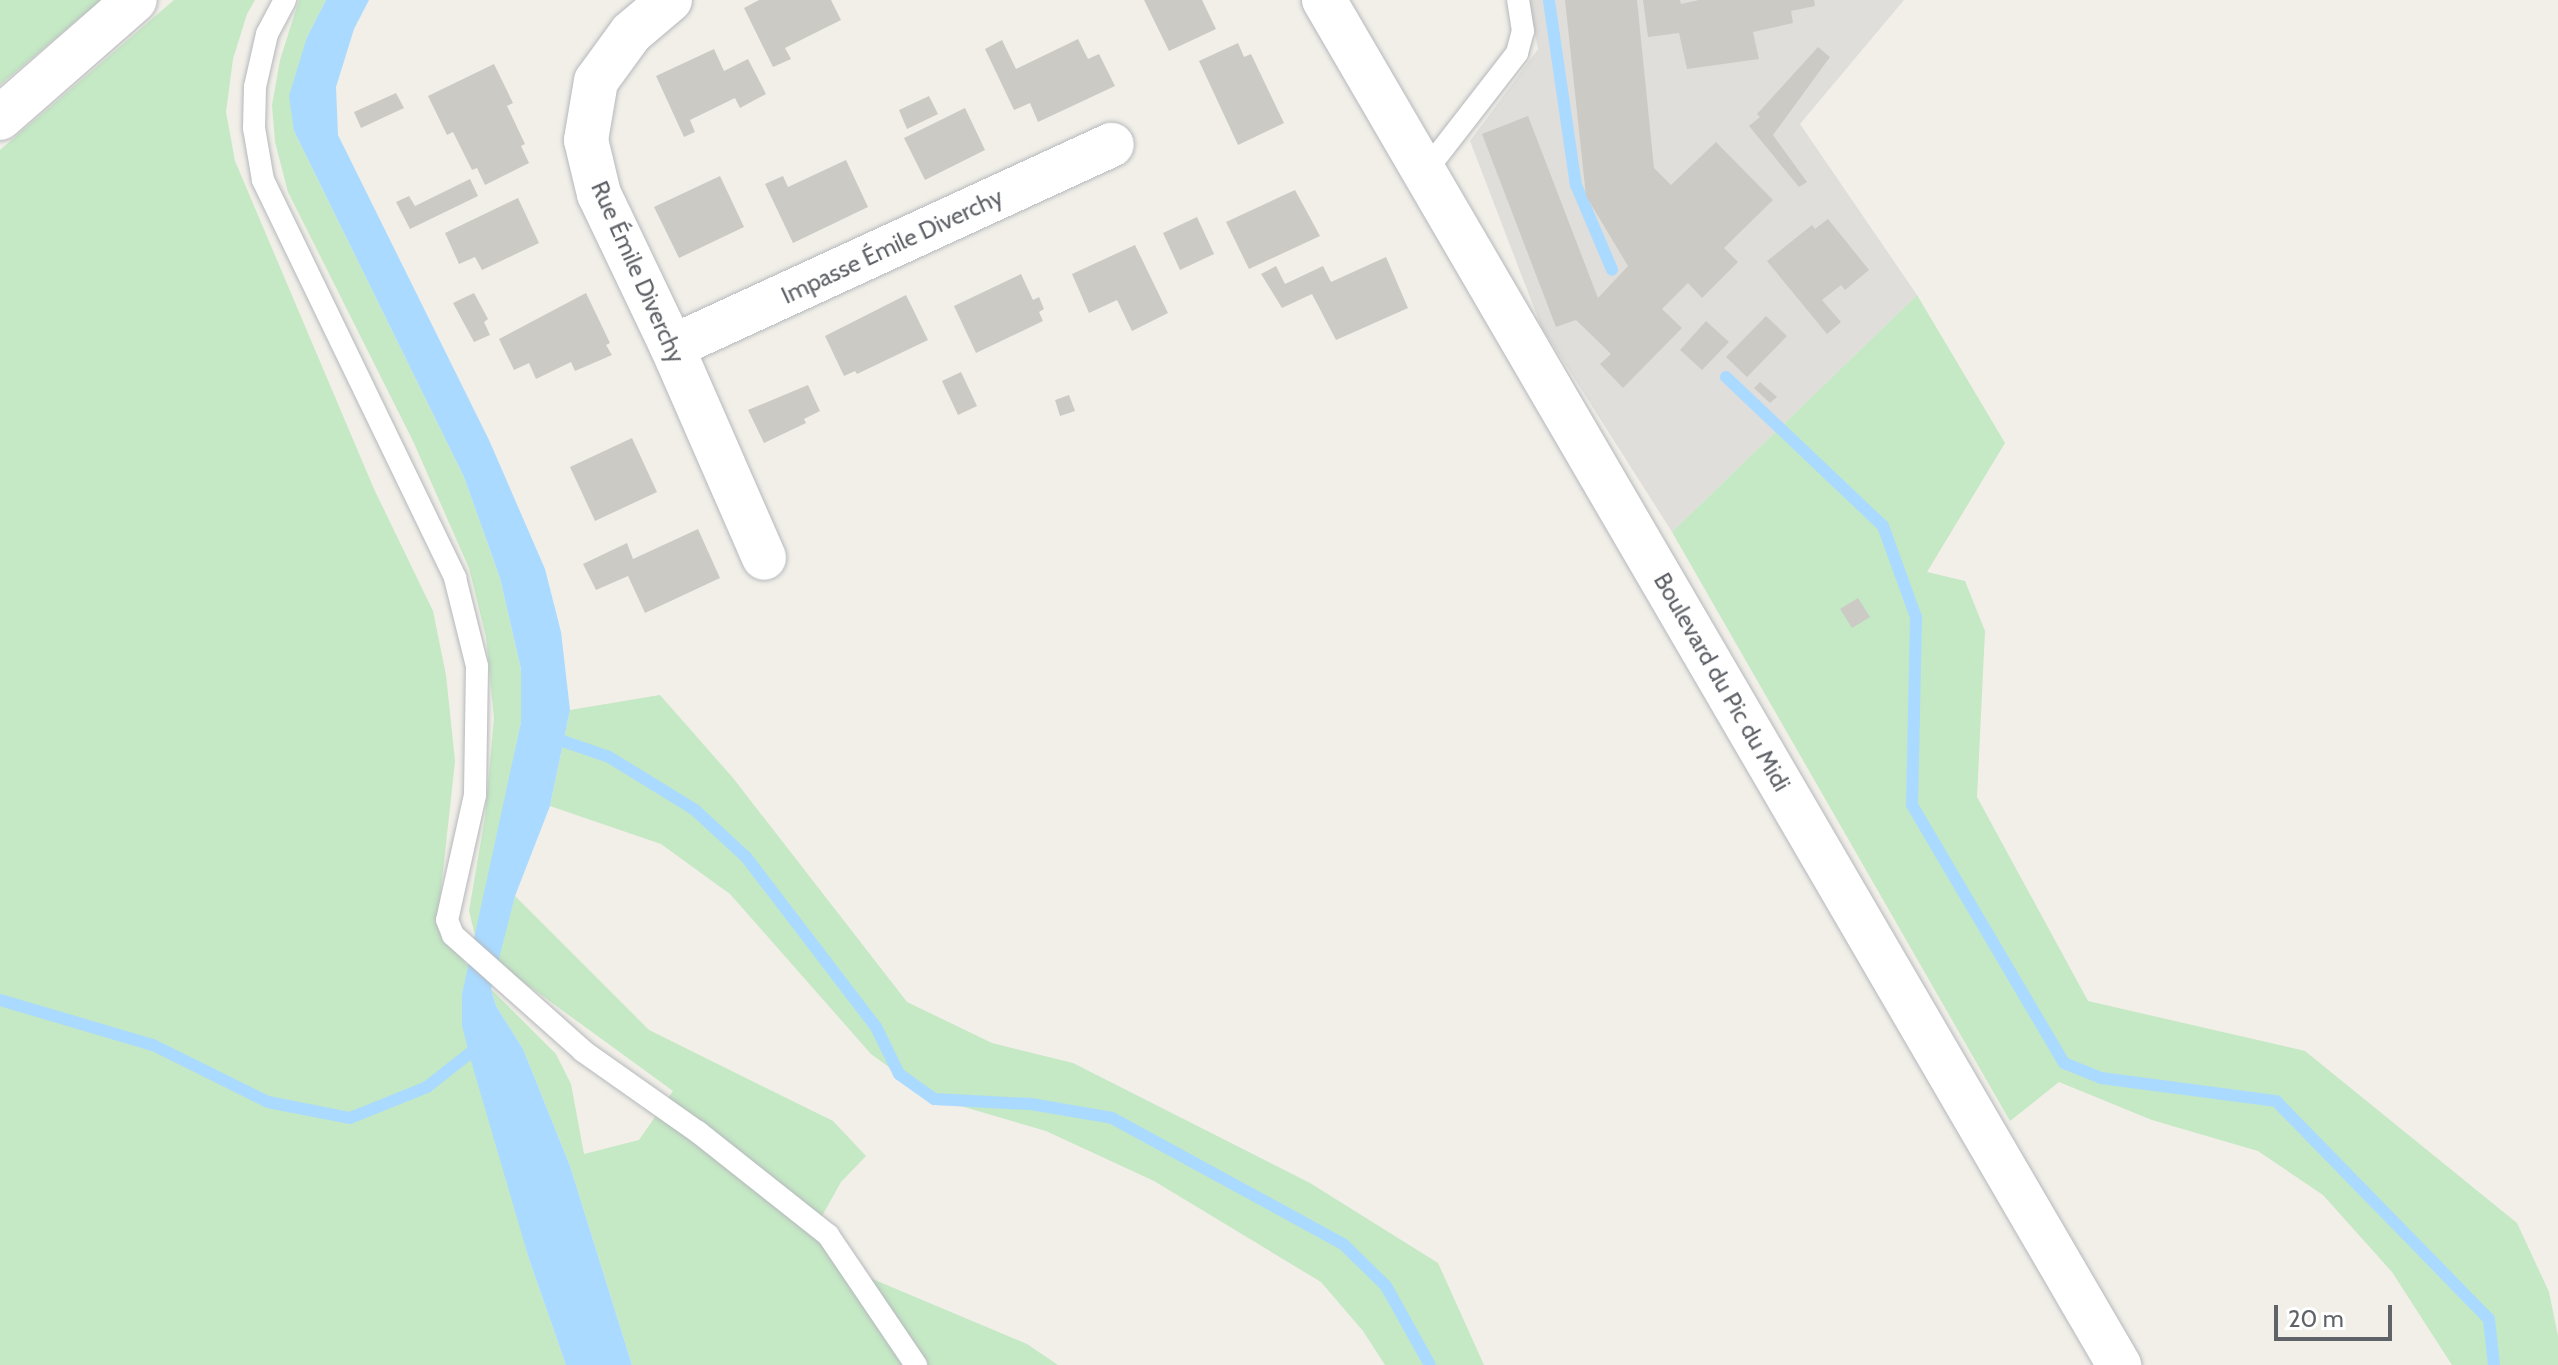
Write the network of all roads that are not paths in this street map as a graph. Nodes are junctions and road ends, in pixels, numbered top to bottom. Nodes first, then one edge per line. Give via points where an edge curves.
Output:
1 (135, 0) edge
2 (285, 0) edge
3 (670, 0) edge
4 (1324, 0) edge
5 (1518, 0) edge
6 (0, 118) edge
7 (1112, 145) dead end
8 (1424, 173) junction
9 (672, 347) junction
10 (764, 558) dead end
11 (916, 1365) edge
12 (2119, 1365) edge

1 - 6 main road
2 - 11 lane via 267,34 255,87 254,128 263,180 455,578 477,666 475,795 447,920 463,948 583,1051 698,1132 828,1235
3 - 9 main road, Rue Émile Diverchy via 631,33 596,81 586,140 599,194
4 - 8 main road, Boulevard du Pic du Midi
5 - 8 lane via 1523,31 1517,53
7 - 9 main road, Impasse Émile Diverchy
8 - 12 main road, Boulevard du Pic du Midi
9 - 10 main road, Rue Émile Diverchy

